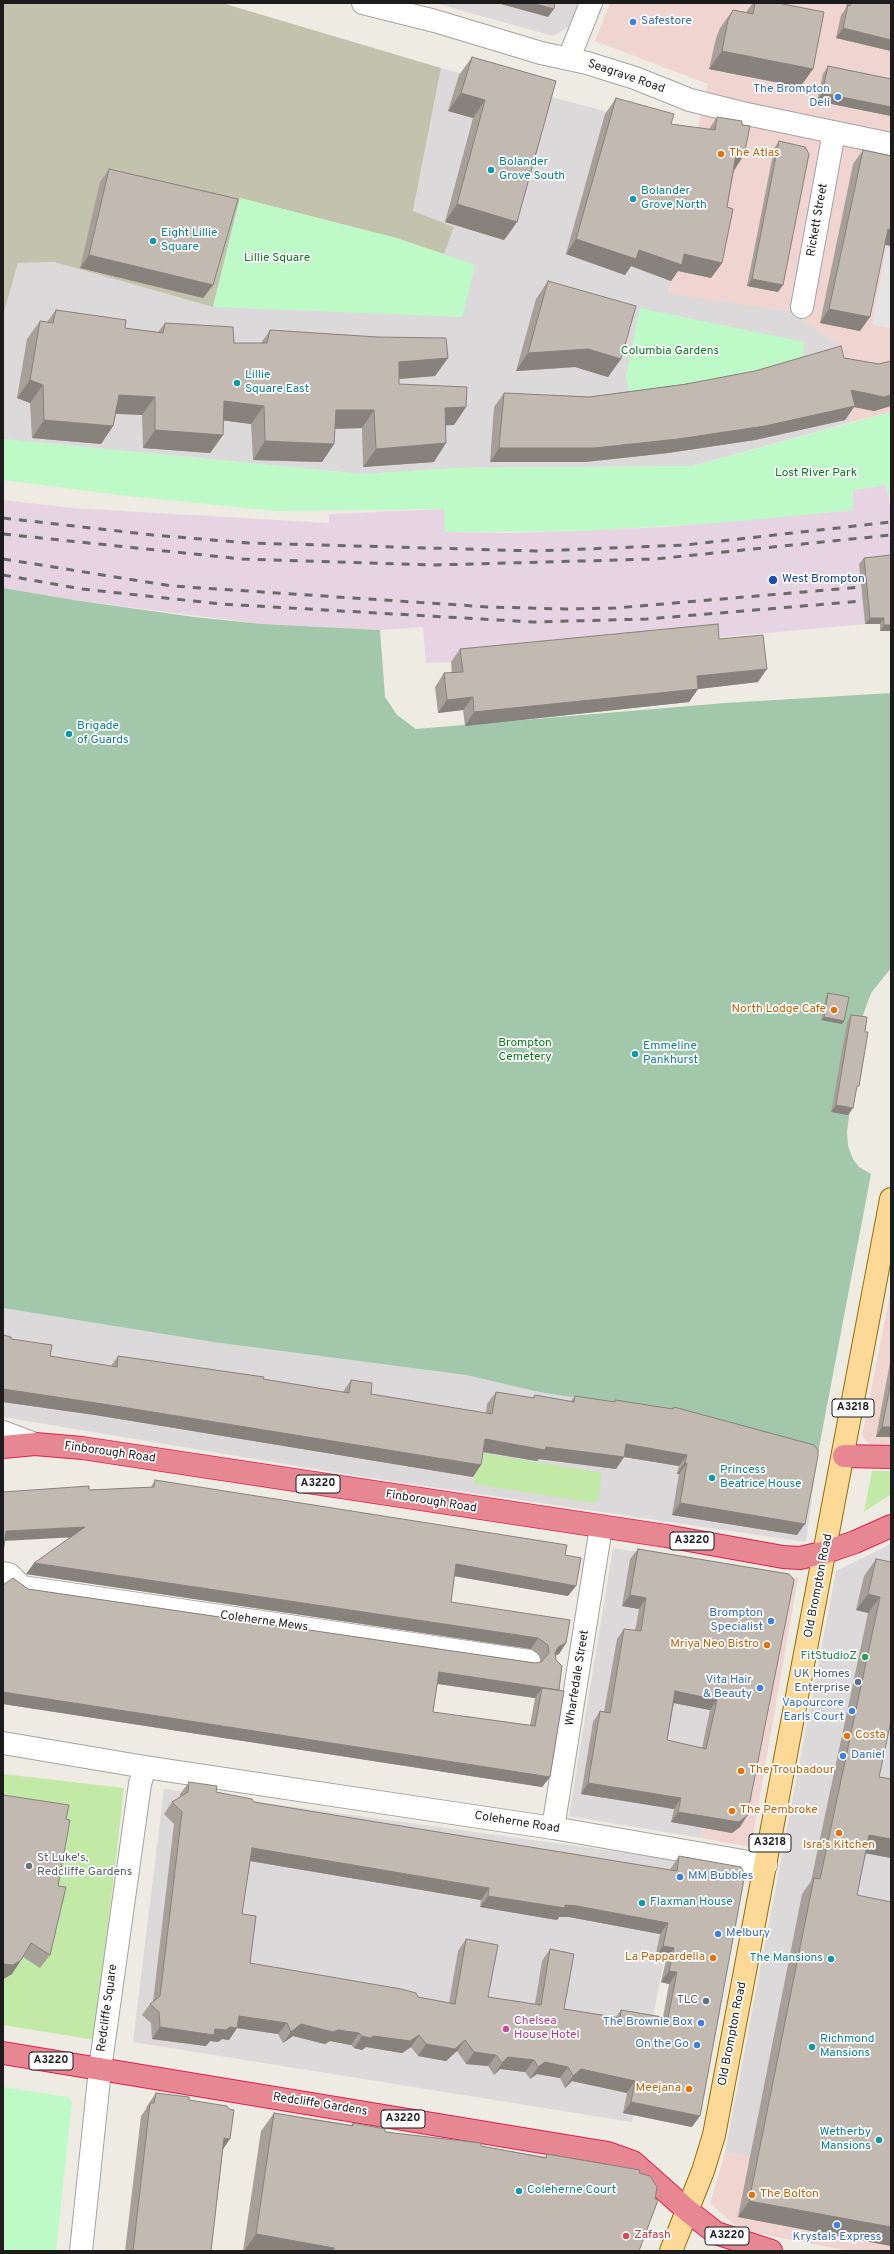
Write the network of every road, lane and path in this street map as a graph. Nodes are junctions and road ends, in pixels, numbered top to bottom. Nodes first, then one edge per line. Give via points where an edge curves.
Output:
1 (591, 3) edge
2 (368, 4) edge
3 (569, 58) junction
4 (834, 132) junction
5 (891, 144) edge
6 (802, 307) dead end
7 (891, 1198) edge
8 (888, 1231) edge
9 (3, 1432) edge
10 (35, 1444) junction
11 (3, 1447) edge
12 (844, 1456) junction
13 (891, 1457) edge
14 (891, 1526) edge
15 (601, 1527) junction
16 (826, 1552) junction
17 (3, 1573) edge
18 (529, 1661) edge
19 (3, 1743) edge
20 (145, 1767) junction
21 (553, 1828) junction
22 (766, 1864) junction
23 (3, 2053) edge
24 (100, 2069) junction
25 (688, 2211) junction
26 (80, 2251) edge
27 (671, 2251) edge
28 (771, 2251) edge

1 - 3 street
2 - 3 street, Seagrave Road via 541,53
3 - 4 street, Seagrave Road via 635,78 690,100
4 - 5 street, Seagrave Road
4 - 6 street, Rickett Street
7 - 8 main road, Old Brompton Road / A3218
8 - 12 main road, Old Brompton Road / A3218
9 - 10 street, Finborough Road
10 - 11 highway, Finborough Road / A3220
10 - 15 highway, Finborough Road / A3220 via 82,1448
12 - 13 highway
12 - 16 main road, Old Brompton Road / A3218
14 - 16 highway, A3220
15 - 16 highway, Finborough Road / A3220 via 782,1557 800,1558
15 - 21 street, Wharfedale Street via 570,1667
16 - 22 main road, Old Brompton Road / A3218
17 - 18 street, Coleherne Mews via 9,1574 22,1586
19 - 20 street
20 - 21 street, Coleherne Road
20 - 24 street, Redcliffe Square via 139,1792
21 - 22 street, Coleherne Road
22 - 25 main road, Old Brompton Road / A3218 via 714,2135
23 - 24 highway, Redcliffe Gardens / A3220
24 - 25 highway, Redcliffe Gardens / A3220 via 608,2152 633,2162
24 - 26 street, Redcliffe Square
25 - 27 main road, Old Brompton Road / A3218
25 - 28 highway, A3220 via 716,2232

